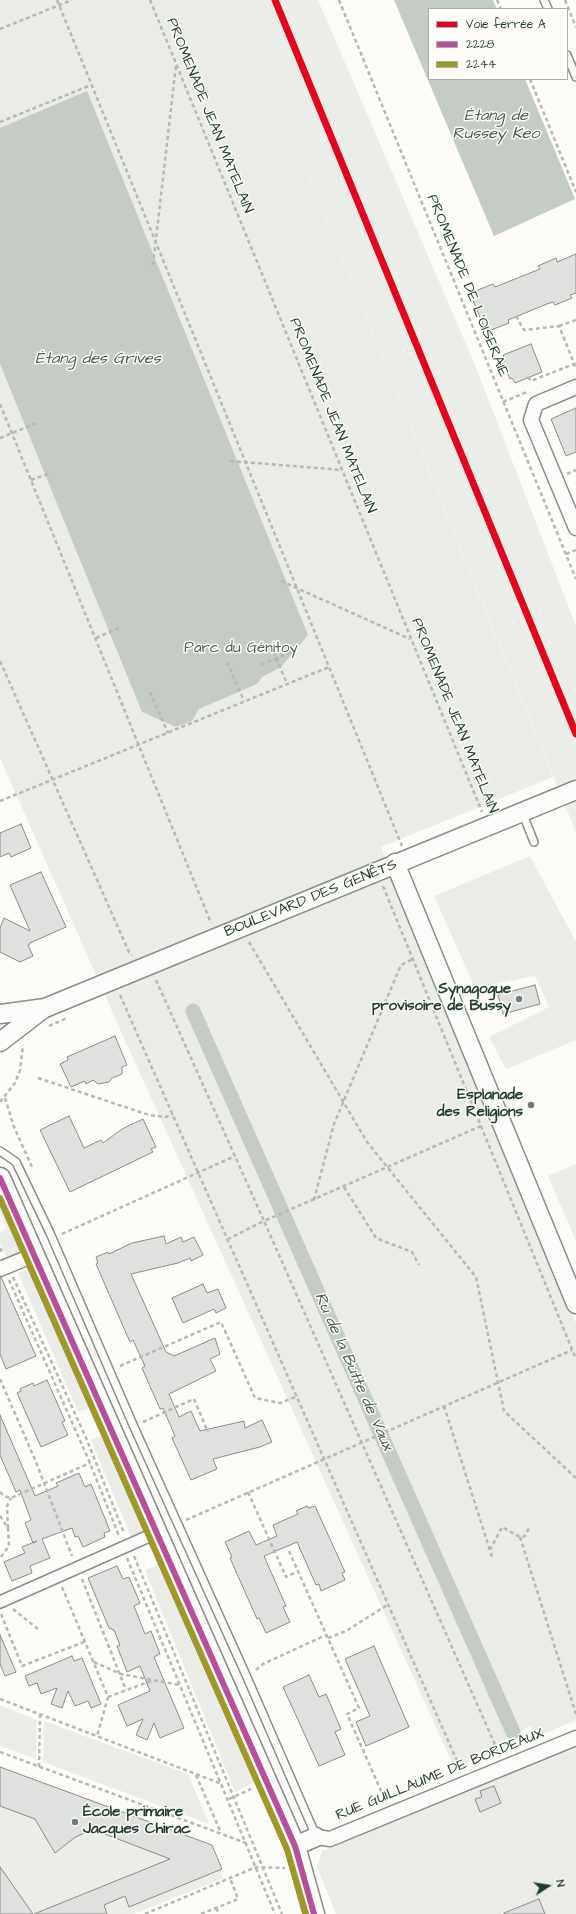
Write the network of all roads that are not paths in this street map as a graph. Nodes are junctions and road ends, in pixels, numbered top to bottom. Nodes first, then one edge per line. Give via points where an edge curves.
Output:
1 (568, 57) edge
2 (576, 77) edge
3 (576, 387) edge
4 (576, 528) edge
5 (576, 790) edge
6 (522, 812) junction
7 (534, 842) dead end
8 (395, 863) junction
9 (45, 1008) junction
10 (0, 1014) edge
11 (0, 1042) edge
12 (0, 1151) edge
13 (0, 1178) edge
14 (34, 1255) junction
15 (4, 1267) edge
16 (576, 1304) edge
17 (156, 1533) junction
18 (1, 1605) edge
19 (576, 1738) edge
20 (316, 1836) junction
21 (295, 1846) junction
22 (314, 1914) edge

1 - 2 lane
3 - 4 street via 536,404 531,420
5 - 6 street, BOULEVARD DES GENÊTS
6 - 7 lane
6 - 8 street, BOULEVARD DES GENÊTS
8 - 9 street, BOULEVARD DES GENÊTS
8 - 16 street
9 - 10 street, BOULEVARD DES GENÊTS
9 - 11 street, BOULEVARD DES GENÊTS
12 - 20 lane via 16,1162 53,1240
13 - 14 main road
14 - 15 street
14 - 17 main road
17 - 18 street
17 - 21 main road
19 - 20 street, RUE GUILLAUME DE BORDEAUX via 330,1838
20 - 21 street
21 - 22 main road

